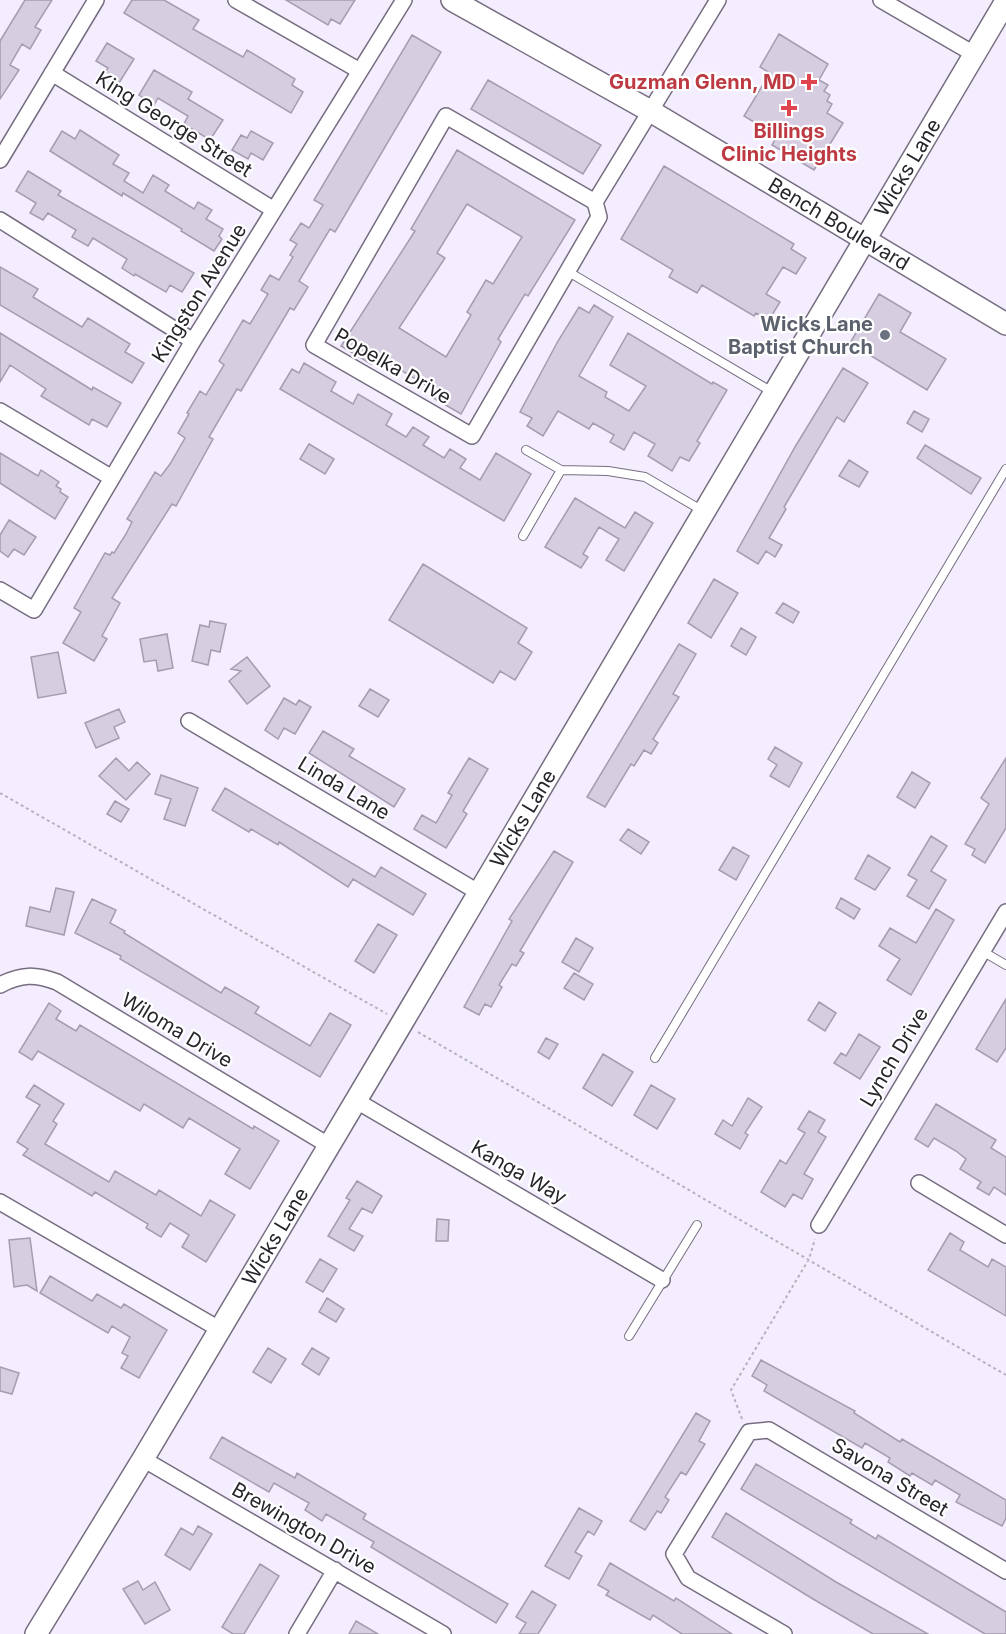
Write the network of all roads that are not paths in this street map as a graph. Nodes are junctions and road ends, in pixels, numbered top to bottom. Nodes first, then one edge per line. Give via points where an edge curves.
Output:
1 (96, 0) edge
2 (236, 0) edge
3 (405, 0) edge
4 (452, 0) edge
5 (718, 0) edge
6 (881, 0) edge
7 (1006, 1) edge
8 (974, 54) junction
9 (360, 71) junction
10 (52, 73) junction
11 (652, 112) junction
12 (0, 160) edge
13 (595, 202) junction
14 (274, 210) junction
15 (0, 220) edge
16 (867, 240) junction
17 (567, 271) junction
18 (1006, 324) edge
19 (193, 341) junction
20 (775, 393) junction
21 (0, 411) edge
22 (526, 450) dead end
23 (1006, 469) edge
24 (561, 470) junction
25 (112, 477) junction
26 (705, 512) junction
27 (522, 536) dead end
28 (0, 590) edge
29 (189, 721) dead end
30 (478, 892) junction
31 (1006, 912) edge
32 (982, 951) junction
33 (1006, 965) edge
34 (0, 986) edge
35 (655, 1058) dead end
36 (355, 1100) junction
37 (328, 1145) junction
38 (919, 1183) dead end
39 (0, 1202) edge
40 (697, 1225) dead end
41 (819, 1225) road end
42 (1006, 1235) edge
43 (662, 1280) junction
44 (219, 1329) junction
45 (628, 1336) dead end
46 (143, 1459) junction
47 (335, 1570) junction
48 (1006, 1571) edge
49 (36, 1634) edge
50 (297, 1634) edge
51 (443, 1634) edge
52 (784, 1634) edge

1 - 10 street
2 - 9 street
3 - 9 street, Kingston Avenue
4 - 11 street, Bench Boulevard
5 - 11 street, Popelka Drive
6 - 8 street
7 - 8 street, Wicks Lane
8 - 16 street, Wicks Lane
9 - 14 street, Kingston Avenue
10 - 12 street
10 - 14 street, King George Street
11 - 13 street, Popelka Drive
11 - 16 street, Bench Boulevard
13 - 17 street, Popelka Drive via 599,217
13 - 17 street, Popelka Drive via 446,116 314,345 472,436
14 - 19 street, Kingston Avenue
15 - 19 street
16 - 18 street, Bench Boulevard
16 - 20 street, Wicks Lane
17 - 20 lane
19 - 25 street, Kingston Avenue
20 - 26 street, Wicks Lane
21 - 25 street
22 - 24 lane
23 - 35 lane
24 - 26 lane via 645,477
24 - 27 lane
25 - 28 street, Kingston Avenue via 34,610
26 - 30 street, Wicks Lane
29 - 30 street, Linda Lane
30 - 36 street, Wicks Lane
31 - 32 street, Lynch Drive
32 - 33 lane
32 - 41 street, Lynch Drive
34 - 37 street, Wiloma Drive via 17,977 37,975 57,982
36 - 37 street, Wicks Lane
36 - 43 street, Kanga Way
37 - 44 street, Wicks Lane
38 - 42 street
39 - 44 street
40 - 43 lane
43 - 45 lane
44 - 46 street, Wicks Lane
46 - 47 street, Brewington Drive
46 - 49 street, Wicks Lane
47 - 50 street
47 - 51 street, Brewington Drive
48 - 52 street, Savona Street via 769,1430 749,1432 674,1554 688,1578

